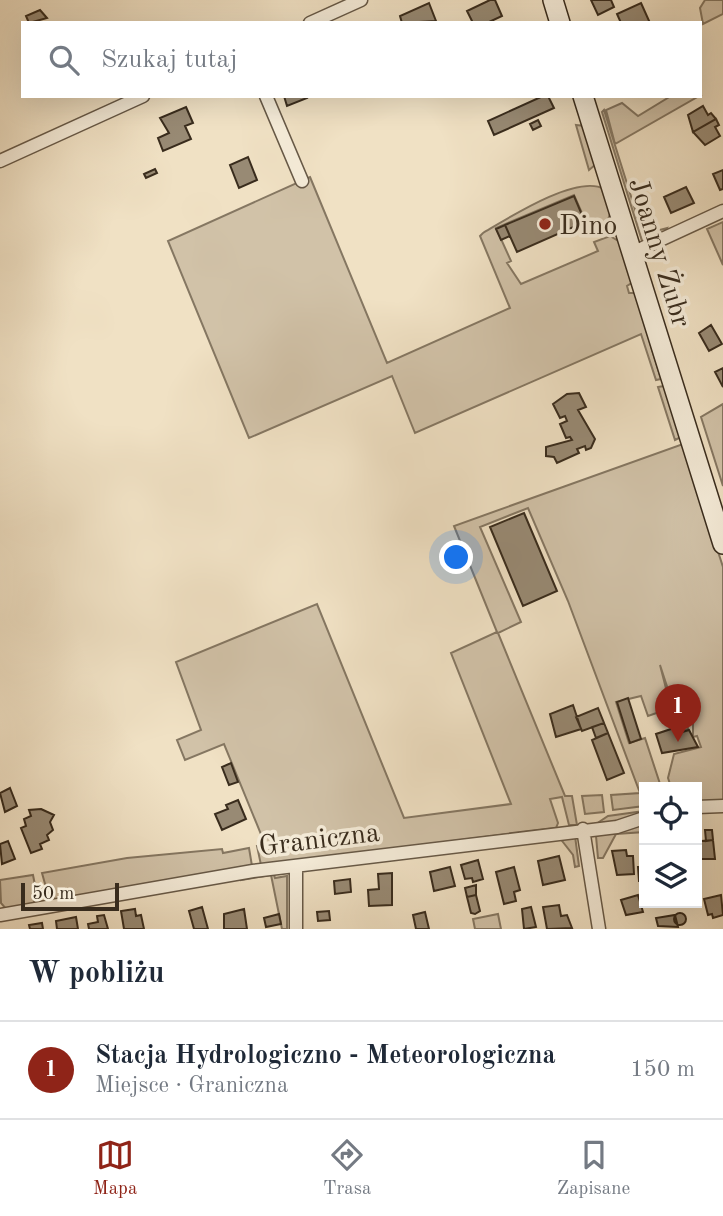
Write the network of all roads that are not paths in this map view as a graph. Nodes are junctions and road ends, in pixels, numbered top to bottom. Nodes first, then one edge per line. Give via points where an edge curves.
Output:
1 (361, 0) edge
2 (553, 0) edge
3 (314, 21) edge
4 (559, 21) edge
5 (139, 98) edge
6 (267, 98) edge
7 (584, 98) edge
8 (0, 160) edge
9 (302, 181) dead end
10 (723, 211) edge
11 (632, 253) junction
12 (723, 544) edge
13 (723, 806) edge
14 (702, 807) edge
15 (639, 820) edge
16 (583, 829) junction
17 (296, 867) junction
18 (0, 915) edge
19 (296, 929) edge
20 (599, 929) edge

1 - 3 street
2 - 4 street
5 - 8 street
6 - 9 street
7 - 11 street, Joanny Żubr
10 - 11 street
11 - 12 street, Joanny Żubr
13 - 14 street
15 - 16 street, Graniczna via 617,827
16 - 17 street, Graniczna
16 - 20 street
17 - 18 street, Graniczna via 230,874
17 - 19 street

